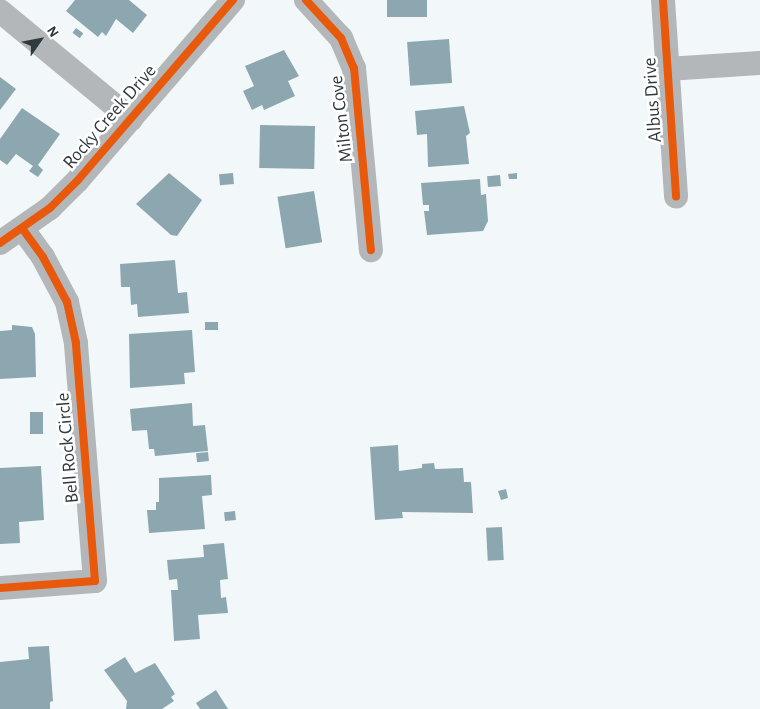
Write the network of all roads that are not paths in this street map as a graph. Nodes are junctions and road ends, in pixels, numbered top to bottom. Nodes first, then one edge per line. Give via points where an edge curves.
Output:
1 (232, 0) edge
2 (306, 0) edge
3 (663, 0) edge
4 (0, 11) edge
5 (760, 63) edge
6 (667, 69) junction
7 (131, 119) junction
8 (676, 197) dead end
9 (22, 230) junction
10 (0, 243) edge
11 (371, 250) dead end
12 (0, 588) edge

1 - 7 street, Rocky Creek Drive
2 - 11 street, Milton Cove via 340,38 354,68
3 - 6 street, Albus Drive
4 - 7 street
5 - 6 street
6 - 8 street, Albus Drive
7 - 9 street, Rocky Creek Drive via 78,180
9 - 10 street, Rocky Creek Drive
9 - 12 street, Bell Rock Circle via 43,257 69,310 76,343 95,581

